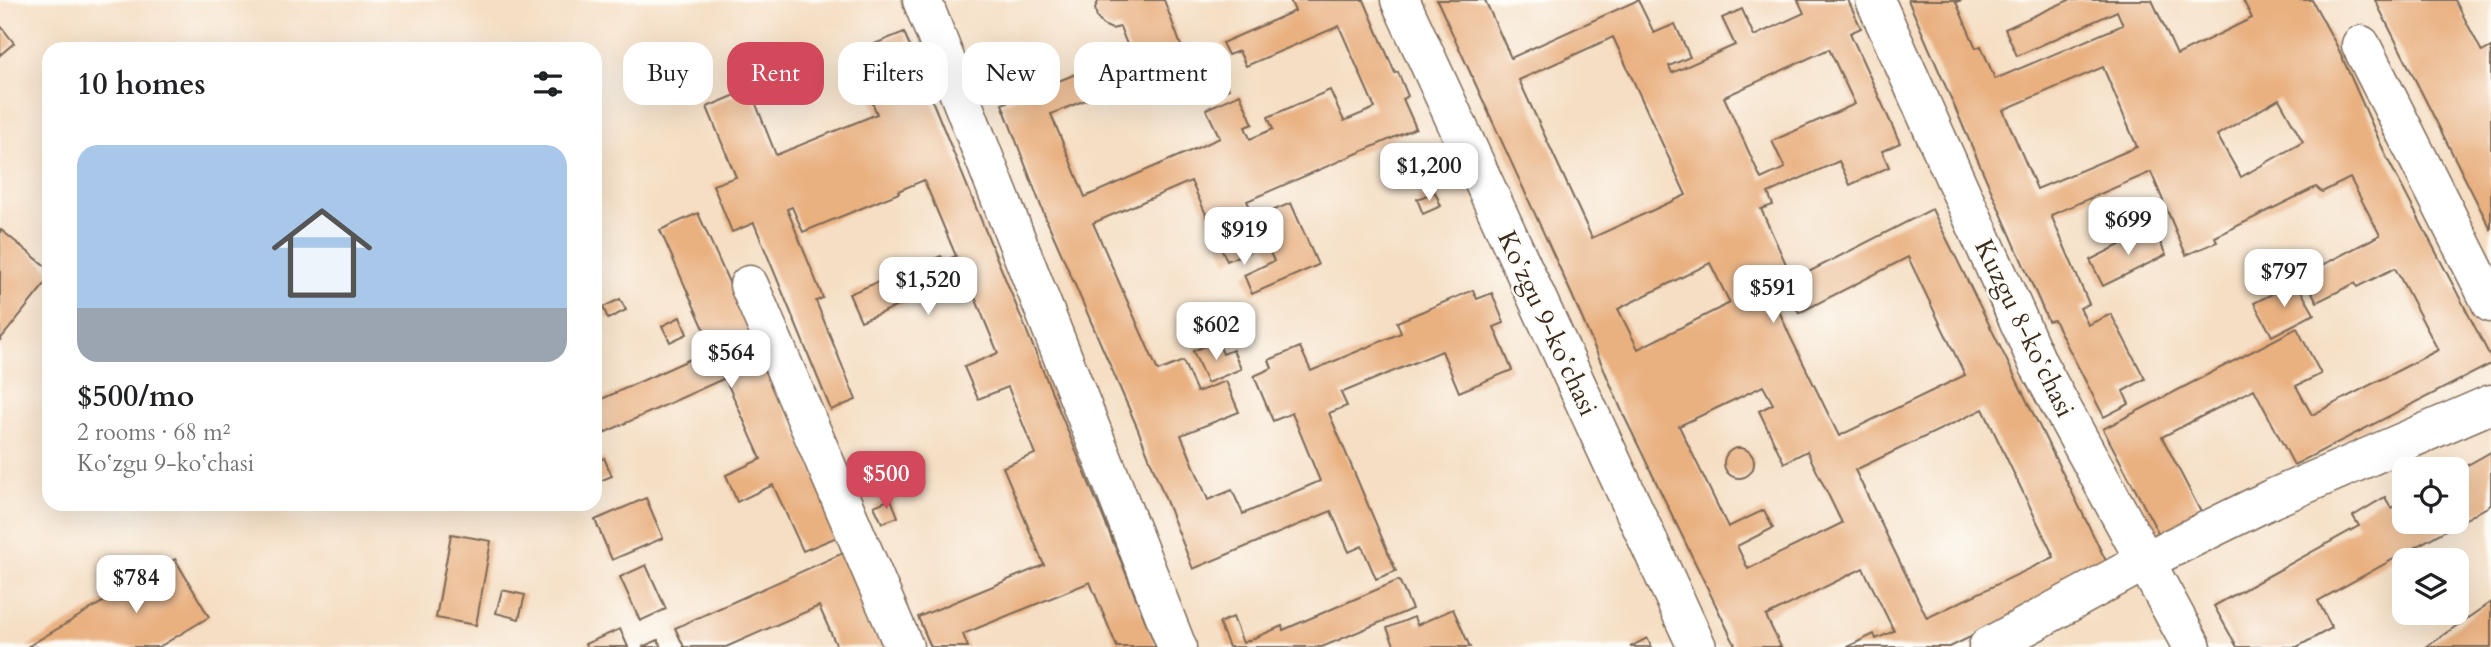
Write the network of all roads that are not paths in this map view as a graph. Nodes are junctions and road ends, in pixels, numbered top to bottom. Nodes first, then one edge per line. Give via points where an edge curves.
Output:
1 (922, 0) edge
2 (1400, 0) edge
3 (1875, 0) edge
4 (2361, 45) dead end
5 (749, 285) dead end
6 (2491, 303) edge
7 (2491, 404) edge
8 (2145, 561) junction
9 (904, 647) edge
10 (1177, 647) edge
11 (1697, 647) edge
12 (1988, 647) edge
13 (2192, 647) edge

1 - 10 street
2 - 11 street, Koʻzgu 9-koʻchasi
3 - 8 street, Kuzgu 8-koʻchasi via 2038,364
4 - 6 street
5 - 9 street
7 - 8 street via 2271,499
8 - 12 street
8 - 13 street, Kuzgu 8-koʻchasi

